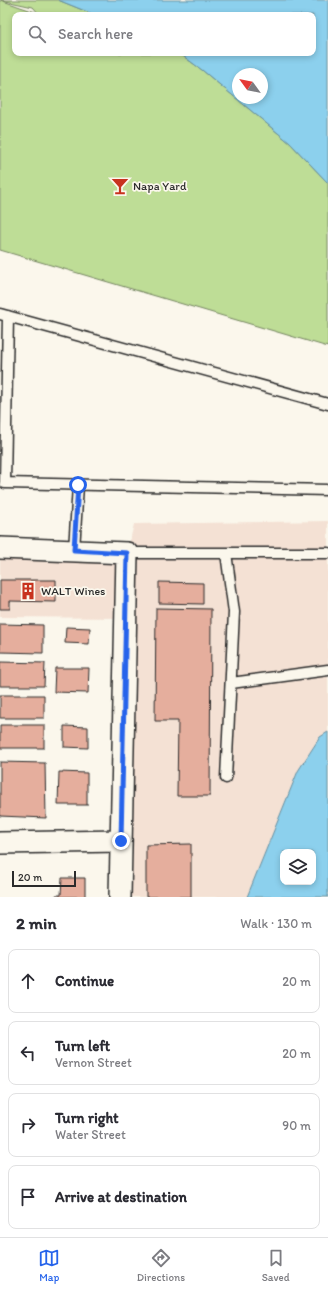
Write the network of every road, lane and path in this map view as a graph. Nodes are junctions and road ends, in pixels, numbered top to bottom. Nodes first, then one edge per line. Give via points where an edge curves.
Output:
1 (4, 315) edge
2 (328, 404) edge
3 (78, 485) junction
4 (328, 490) edge
5 (0, 548) edge
6 (74, 550) junction
7 (127, 553) junction
8 (226, 553) junction
9 (328, 553) edge
10 (328, 670) edge
11 (231, 683) junction
12 (226, 778) dead end
13 (121, 841) junction
14 (0, 843) edge
15 (120, 897) edge

1 - 2 lane
1 - 3 lane via 5,483
3 - 4 lane
3 - 6 lane
5 - 6 street
6 - 7 street
7 - 8 lane
7 - 13 street
8 - 9 lane
8 - 11 lane via 234,612
10 - 11 lane
11 - 12 lane
13 - 14 street
13 - 15 street

